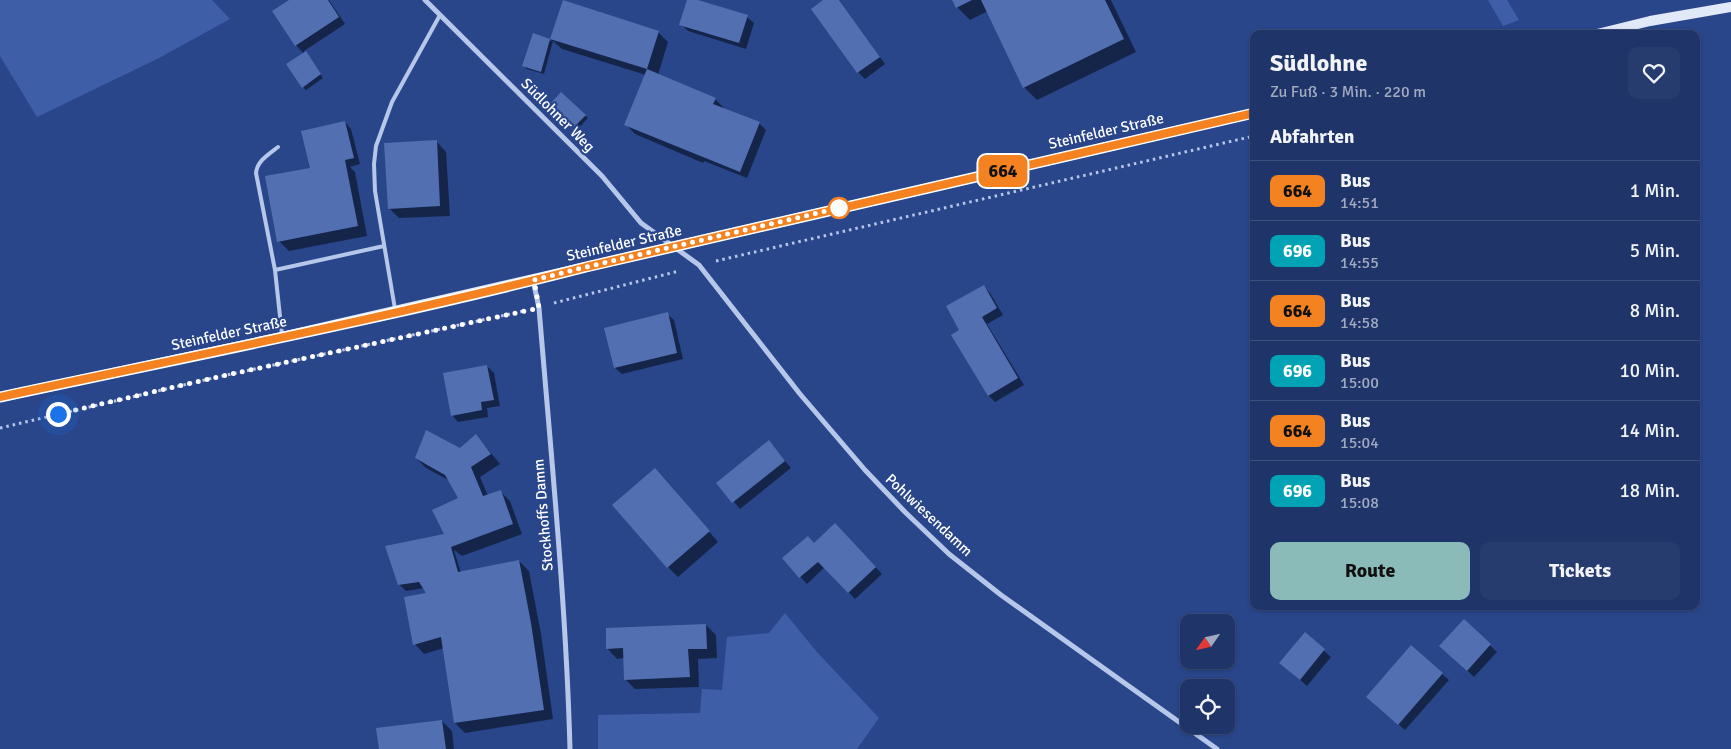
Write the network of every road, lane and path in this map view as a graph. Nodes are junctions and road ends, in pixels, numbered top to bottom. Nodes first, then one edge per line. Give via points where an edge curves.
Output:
1 (425, 0) edge
2 (1731, 7) edge
3 (440, 15) junction
4 (1615, 30) edge
5 (1250, 114) edge
6 (1250, 137) edge
7 (278, 147) dead end
8 (384, 246) junction
9 (674, 246) junction
10 (699, 265) junction
11 (275, 270) junction
12 (534, 280) junction
13 (539, 308) junction
14 (395, 311) junction
15 (282, 337) junction
16 (0, 397) edge
17 (0, 428) edge
18 (570, 749) edge
19 (1218, 749) edge

1 - 3 street, Südlohner Weg
2 - 4 main road
3 - 8 lane via 392,102 376,146 375,191
3 - 9 street, Südlohner Weg via 602,176 641,223
5 - 9 main road, Steinfelder Straße
6 - 10 path
7 - 11 lane via 256,167
8 - 11 lane
8 - 14 lane
9 - 10 street, Pohlwiesendamm
9 - 12 main road, Steinfelder Straße
10 - 13 path
10 - 19 street, Pohlwiesendamm via 800,394 865,470 949,554 1001,595
11 - 15 lane
12 - 13 street, Stockhoffs Damm
12 - 14 main road, Steinfelder Straße
13 - 17 path via 213,378
13 - 18 street, Stockhoffs Damm via 568,674
14 - 15 main road, Steinfelder Straße
15 - 16 main road, Steinfelder Straße

